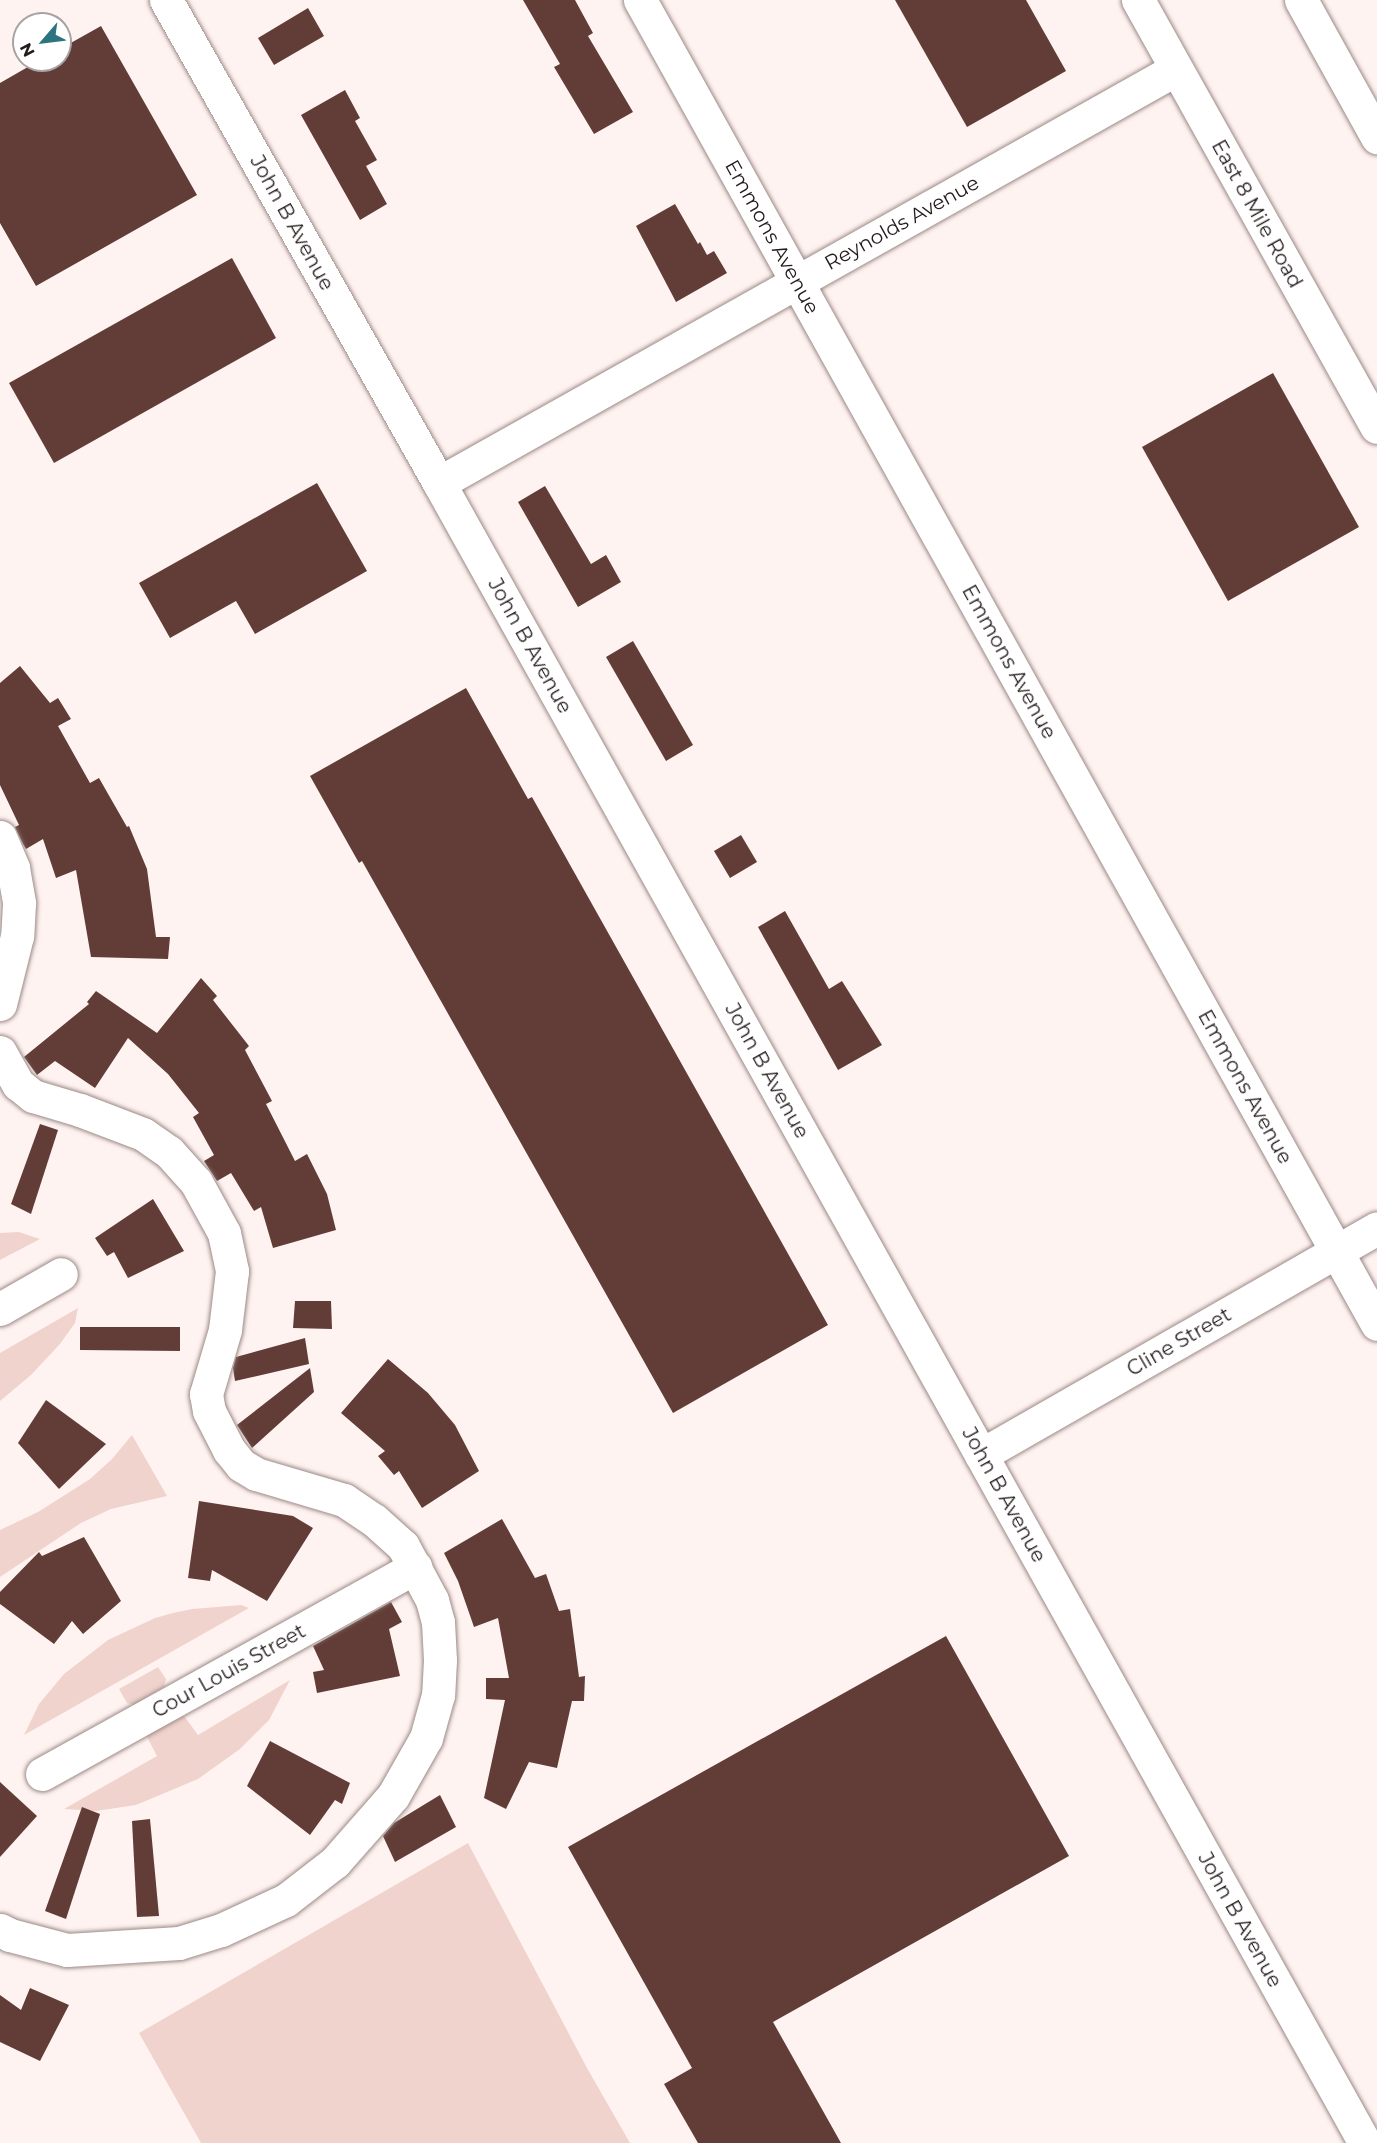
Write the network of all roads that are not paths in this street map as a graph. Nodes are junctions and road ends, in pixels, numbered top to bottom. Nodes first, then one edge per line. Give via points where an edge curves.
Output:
1 (166, 0) edge
2 (640, 0) edge
3 (1138, 0) edge
4 (1301, 0) edge
5 (1176, 69) junction
6 (1377, 137) edge
7 (796, 280) junction
8 (1374, 417) edge
9 (439, 483) junction
10 (0, 837) edge
11 (0, 1004) edge
12 (0, 1052) edge
13 (33, 1096) junction
14 (0, 1100) edge
15 (1377, 1228) edge
16 (1337, 1252) junction
17 (60, 1274) dead end
18 (0, 1309) edge
19 (1377, 1324) edge
20 (981, 1455) junction
21 (416, 1568) junction
22 (42, 1774) dead end
23 (0, 1930) edge
24 (1365, 2143) edge

1 - 9 main road, John B Avenue
2 - 7 main road, Emmons Avenue
3 - 5 main road, East 8 Mile Road
4 - 6 main road
5 - 7 main road, Reynolds Avenue
5 - 8 main road, East 8 Mile Road
7 - 9 main road, Reynolds Avenue
7 - 16 main road, Emmons Avenue
9 - 20 main road, John B Avenue
10 - 11 main road via 13,868 19,903 13,955
12 - 13 main road via 18,1084
13 - 14 main road
13 - 21 main road via 144,1134 168,1152 196,1182 224,1233 232,1271 225,1330 206,1394 209,1411 229,1450 241,1465 256,1474 344,1500 403,1546
15 - 16 main road, Cline Street
16 - 19 main road, Emmons Avenue
16 - 20 main road, Cline Street
17 - 18 main road
20 - 24 main road, John B Avenue
21 - 22 main road, Cour Louis Street
21 - 23 main road via 432,1600 439,1631 438,1695 426,1738 393,1797 315,1880 286,1900 221,1930 170,1944 67,1950

